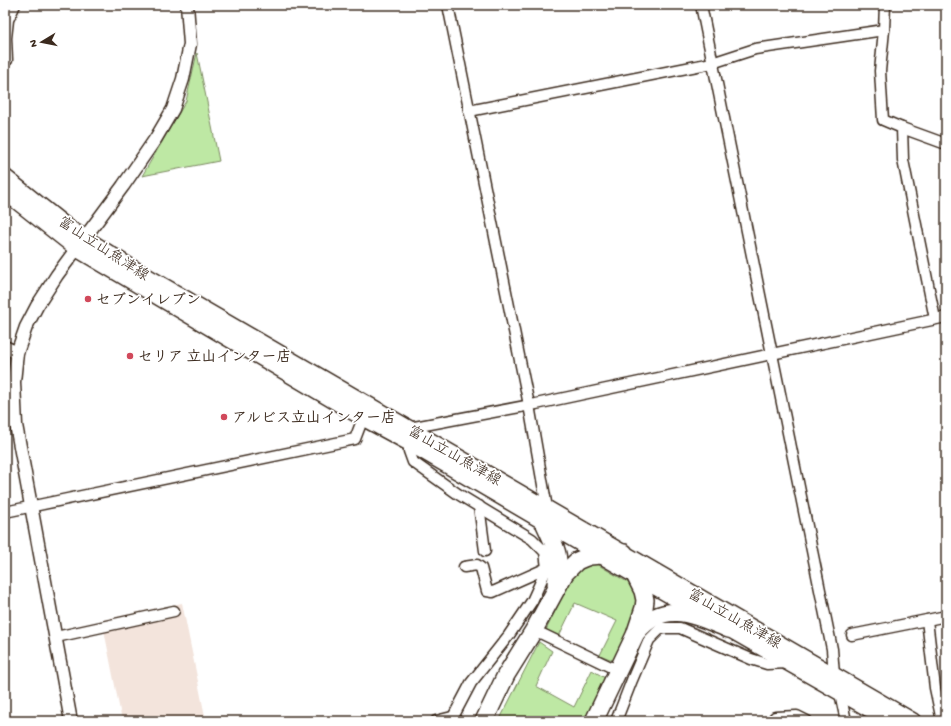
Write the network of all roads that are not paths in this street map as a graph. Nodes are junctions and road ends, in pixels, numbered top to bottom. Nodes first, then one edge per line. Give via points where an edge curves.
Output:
1 (15, 5) edge
2 (187, 5) edge
3 (448, 5) edge
4 (701, 5) edge
5 (885, 5) edge
6 (884, 30) junction
7 (5, 61) edge
8 (712, 63) junction
9 (469, 111) junction
10 (902, 128) junction
11 (946, 144) edge
12 (5, 177) edge
13 (5, 192) edge
14 (81, 244) junction
15 (946, 317) edge
16 (935, 319) junction
17 (5, 347) edge
18 (17, 353) junction
19 (772, 354) junction
20 (530, 405) junction
21 (363, 418) junction
22 (409, 428) junction
23 (409, 443) junction
24 (479, 506) junction
25 (30, 507) junction
26 (5, 512) edge
27 (545, 515) junction
28 (485, 551) dead end
29 (624, 553) junction
30 (599, 555) junction
31 (464, 567) dead end
32 (547, 568) junction
33 (636, 576) junction
34 (555, 589) junction
35 (174, 611) dead end
36 (946, 616) edge
37 (926, 620) junction
38 (729, 629) junction
39 (534, 630) junction
40 (635, 635) junction
41 (852, 635) dead end
42 (56, 637) junction
43 (789, 663) junction
44 (617, 670) junction
45 (834, 675) junction
46 (840, 692) junction
47 (451, 719) edge
48 (71, 721) edge
49 (436, 721) edge
50 (484, 721) edge
51 (594, 721) edge
52 (616, 721) edge
53 (772, 721) edge
54 (807, 721) edge
55 (846, 721) edge
56 (890, 721) edge
57 (913, 721) edge
58 (942, 721) edge

1 - 7 street via 8,20
2 - 14 street via 190,44 183,79 173,108 156,138
3 - 9 street
4 - 8 street
5 - 6 street
6 - 8 street via 755,49
6 - 10 street via 880,71 883,120
8 - 9 street
8 - 19 street
9 - 20 street
10 - 11 street
10 - 16 street via 903,160
12 - 14 main road, 富山立山魚津線 via 53,216
13 - 14 main road, 富山立山魚津線
14 - 18 street via 37,306
14 - 21 main road, 富山立山魚津線
14 - 22 main road, 富山立山魚津線
15 - 16 street
16 - 19 street
17 - 18 street
18 - 25 street via 14,382 16,425
19 - 20 street
19 - 45 street via 832,649
20 - 22 street
20 - 27 street
21 - 23 main road, 富山立山魚津線
21 - 25 street via 355,439
22 - 27 main road, 富山立山魚津線
23 - 24 street via 413,462
23 - 27 main road, 富山立山魚津線
24 - 28 street
24 - 32 street via 532,540 544,552
25 - 26 street
25 - 42 street
27 - 29 main road, 富山立山魚津線
27 - 30 main road, 富山立山魚津線
27 - 34 highway via 558,553
29 - 30 highway
29 - 33 highway
29 - 45 main road, 富山立山魚津線
30 - 33 main road, 富山立山魚津線
30 - 34 highway via 577,561 565,573
31 - 32 street via 476,565 480,568 487,591 493,592
32 - 47 street via 532,601 471,683
33 - 38 main road, 富山立山魚津線
33 - 40 highway via 645,600
34 - 39 highway
35 - 42 street
36 - 37 street
37 - 41 street
37 - 58 street
38 - 40 highway via 684,613 670,612 652,618
38 - 43 main road, 富山立山魚津線
39 - 44 street
39 - 50 highway via 506,675
40 - 44 highway
42 - 48 street
43 - 46 main road, 富山立山魚津線
43 - 52 street via 768,664 680,628 661,628 649,640
44 - 51 highway
45 - 57 main road, 富山立山魚津線
46 - 55 street
46 - 56 main road, 富山立山魚津線
47 - 49 street
53 - 54 street via 775,717 797,716

